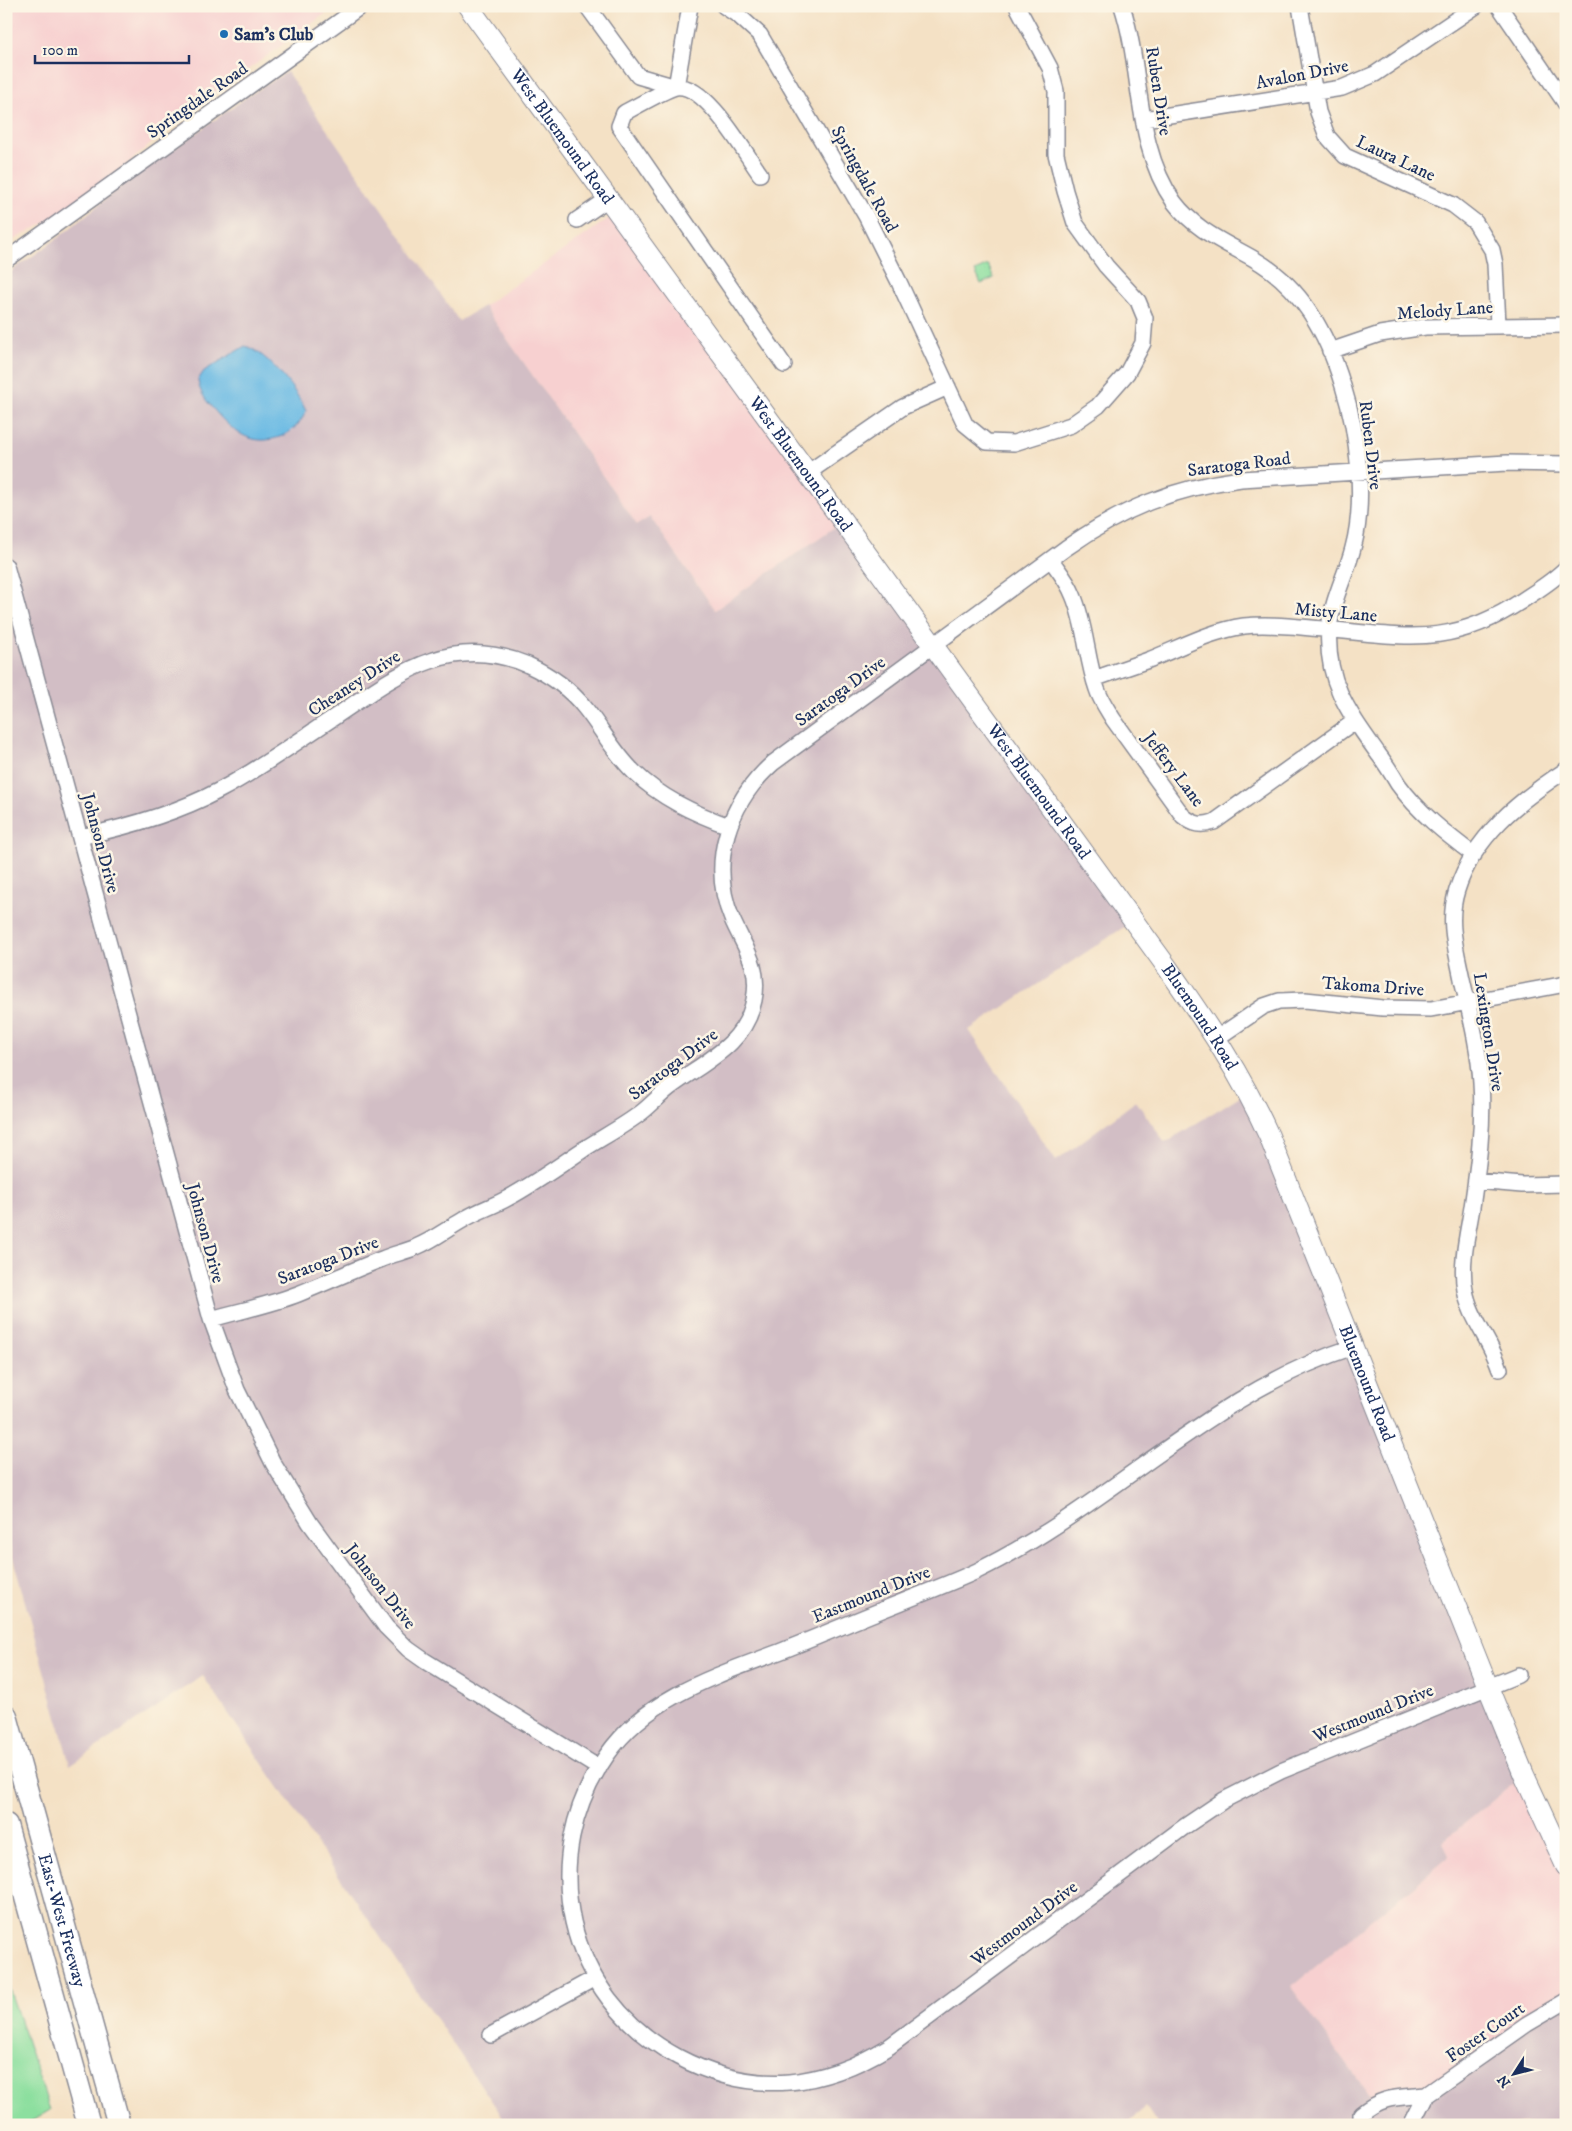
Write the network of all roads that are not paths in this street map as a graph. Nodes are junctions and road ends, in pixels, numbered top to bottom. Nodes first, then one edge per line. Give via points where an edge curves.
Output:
1 (361, 6) edge
2 (468, 6) edge
3 (587, 6) edge
4 (690, 6) edge
5 (724, 6) edge
6 (1016, 6) edge
7 (1122, 6) edge
8 (1300, 6) edge
9 (1476, 6) edge
10 (1499, 6) edge
11 (676, 87) junction
12 (1314, 93) junction
13 (1566, 104) edge
14 (1144, 119) junction
15 (760, 174) dead end
16 (608, 198) junction
17 (577, 220) dead end
18 (6, 260) edge
19 (1498, 325) junction
20 (1566, 325) edge
21 (1330, 351) junction
22 (784, 365) dead end
23 (948, 387) junction
24 (1566, 464) edge
25 (1358, 472) junction
26 (806, 474) junction
27 (1051, 560) junction
28 (6, 566) edge
29 (1566, 568) edge
30 (1329, 630) junction
31 (932, 646) junction
32 (1094, 679) junction
33 (1355, 721) junction
34 (1566, 770) edge
35 (729, 826) junction
36 (80, 837) junction
37 (1474, 855) junction
38 (1133, 921) joint
39 (1566, 984) edge
40 (1467, 1003) junction
41 (1217, 1038) junction
42 (1476, 1181) junction
43 (1566, 1184) edge
44 (210, 1319) junction
45 (1353, 1347) junction
46 (1500, 1368) dead end
47 (1518, 1675) dead end
48 (1488, 1687) junction
49 (6, 1716) edge
50 (599, 1768) junction
51 (6, 1825) edge
52 (1566, 1866) edge
53 (595, 1978) junction
54 (1566, 2001) edge
55 (491, 2035) dead end
56 (1426, 2095) junction
57 (89, 2125) edge
58 (119, 2125) edge
59 (1361, 2125) edge
60 (1411, 2125) edge

1 - 18 street, Springdale Road
2 - 16 main road, West Bluemound Road
3 - 11 street via 638,76
4 - 11 street
5 - 23 street, Springdale Road via 740,16 765,43 866,216
6 - 23 street, Springdale Road via 1050,68 1056,91 1056,154 1075,223 1106,266 1138,301 1146,318 1143,343 1127,373 1098,406 1071,425 1014,444 987,442 964,424
7 - 14 street, Ruben Drive via 1132,40
8 - 12 street, Laura Lane
9 - 12 street, Avalon Drive via 1375,74 1342,88
10 - 13 street
11 - 15 street via 692,89 712,105
11 - 22 street via 624,113 619,126
12 - 14 street, Avalon Drive
12 - 19 street, Laura Lane via 1321,124 1340,152 1359,164 1453,205 1475,222 1492,250
14 - 21 street, Ruben Drive via 1157,172 1176,204 1208,235 1264,265 1292,288 1313,314
16 - 17 street
16 - 26 main road, West Bluemound Road
19 - 20 street, Melody Lane
19 - 21 street, Melody Lane via 1424,326 1395,330
21 - 25 street, Ruben Drive via 1352,421
23 - 26 street via 903,407
24 - 25 street, Saratoga Road via 1507,462
25 - 27 street, Saratoga Road via 1241,479 1174,492 1107,520
25 - 30 street, Ruben Drive via 1356,538 1332,609
26 - 31 main road, West Bluemound Road
27 - 31 street, Saratoga Road
27 - 32 street, Jeffery Lane via 1074,596
28 - 36 street, Johnson Drive
29 - 30 street, Misty Lane via 1507,610 1484,623 1450,634 1408,637
30 - 32 street, Misty Lane via 1260,625 1229,629
30 - 33 street, Ruben Drive via 1334,679
31 - 35 street, Saratoga Drive via 773,763 746,791
31 - 38 main road, West Bluemound Road
32 - 33 street, Jeffery Lane via 1113,719 1184,816 1198,825 1214,822
33 - 37 street, Ruben Drive via 1419,808
34 - 37 street, Lexington Drive via 1525,798 1491,832
35 - 36 street, Cheaney Drive via 679,805 650,786 620,756 585,708 554,679 514,661 470,654 431,660 401,672 263,765 218,791 152,818
35 - 44 street, Saratoga Drive via 722,856 725,895 732,920 750,954 756,984 748,1018 742,1032 730,1046 668,1088 642,1112 511,1197 463,1220 443,1234 298,1294
36 - 44 street, Johnson Drive
37 - 40 street, Lexington Drive via 1462,876 1452,910
38 - 41 main road, Bluemound Road
39 - 40 street, Takoma Drive
40 - 41 street, Takoma Drive via 1415,1009 1291,999 1264,1006
40 - 42 street, Lexington Drive via 1482,1090
41 - 45 main road, Bluemound Road via 1266,1128
42 - 43 street
42 - 46 street, Lexington Drive via 1466,1249 1465,1290 1473,1314
44 - 50 street, Johnson Drive via 237,1390 272,1463 310,1523 386,1627 425,1662
45 - 48 main road, Bluemound Road
45 - 50 street, Eastmound Drive via 1318,1359 1245,1395 1066,1521 1022,1548 978,1570 709,1678 664,1701 632,1725
47 - 48 street, Westmound Drive
48 - 52 main road, Bluemound Road
48 - 53 street, Westmound Drive via 1281,1771 1221,1802 890,2046 839,2071 804,2080 777,2082 740,2079 702,2069 657,2046 643,2035 611,2003
49 - 58 highway, East-West Freeway
50 - 53 street, Eastmound Drive via 577,1814 570,1841 568,1883 575,1933
51 - 57 highway, East-West Freeway
53 - 55 street
54 - 56 street, Foster Court via 1527,2024
56 - 59 street via 1386,2098 1375,2103 1361,2114
56 - 60 street, Foster Court

